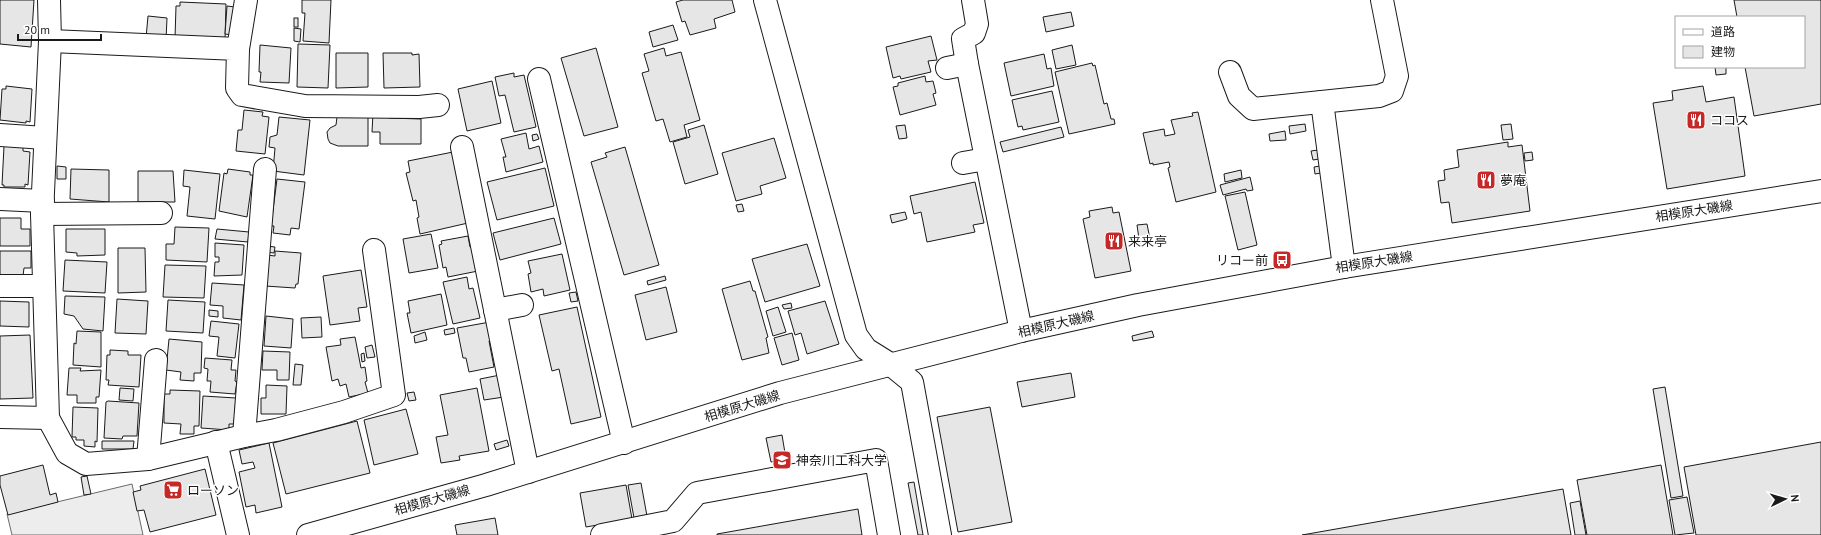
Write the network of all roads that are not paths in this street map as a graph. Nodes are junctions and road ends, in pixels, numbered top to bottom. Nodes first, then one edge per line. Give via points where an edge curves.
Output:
1 (49, 0) edge
2 (246, 0) edge
3 (765, 0) edge
4 (972, 0) edge
5 (1382, 0) edge
6 (50, 41) junction
7 (238, 49) junction
8 (1230, 72) dead end
9 (539, 79) dead end
10 (1322, 102) junction
11 (438, 105) dead end
12 (0, 135) edge
13 (45, 138) junction
14 (462, 147) dead end
15 (986, 160) junction
16 (963, 163) dead end
17 (265, 169) dead end
18 (1821, 191) edge
19 (0, 199) edge
20 (43, 208) junction
21 (162, 213) dead end
22 (374, 250) dead end
23 (1344, 267) junction
24 (0, 286) edge
25 (44, 286) junction
26 (522, 305) dead end
27 (495, 310) junction
28 (1021, 331) junction
29 (156, 360) dead end
30 (890, 364) junction
31 (0, 417) edge
32 (48, 418) junction
33 (244, 436) junction
34 (216, 442) junction
35 (624, 443) junction
36 (148, 459) junction
37 (528, 472) junction
38 (675, 528) edge
39 (238, 535) edge
40 (308, 535) edge
41 (602, 535) edge
42 (889, 535) edge
43 (940, 535) edge

1 - 6 street
2 - 7 street
3 - 30 street via 856,335 866,349
4 - 15 street via 977,24 974,33 963,39 957,66
5 - 10 street via 1397,76 1392,91 1379,96
6 - 7 street
6 - 13 street
7 - 11 street via 236,88 242,95 305,106
8 - 10 street via 1239,96 1253,109
9 - 35 street
10 - 23 street
12 - 13 street
13 - 20 street
14 - 27 street
15 - 16 street
15 - 28 street
17 - 33 street
18 - 23 street, 相模原大磯線
19 - 20 street
20 - 21 street
20 - 25 street
22 - 33 street via 394,394 344,412
23 - 28 street, 相模原大磯線 via 1138,305
24 - 25 street
25 - 32 street
26 - 27 street
27 - 37 street
28 - 30 street, 相模原大磯線
29 - 36 street
30 - 35 street, 相模原大磯線 via 780,393
30 - 43 street via 912,382
31 - 32 street
32 - 36 street via 66,453 86,464
33 - 34 street
34 - 36 street
34 - 39 street
35 - 37 street, 相模原大磯線
37 - 40 street, 相模原大磯線
38 - 41 street
38 - 42 street via 697,493 876,460

